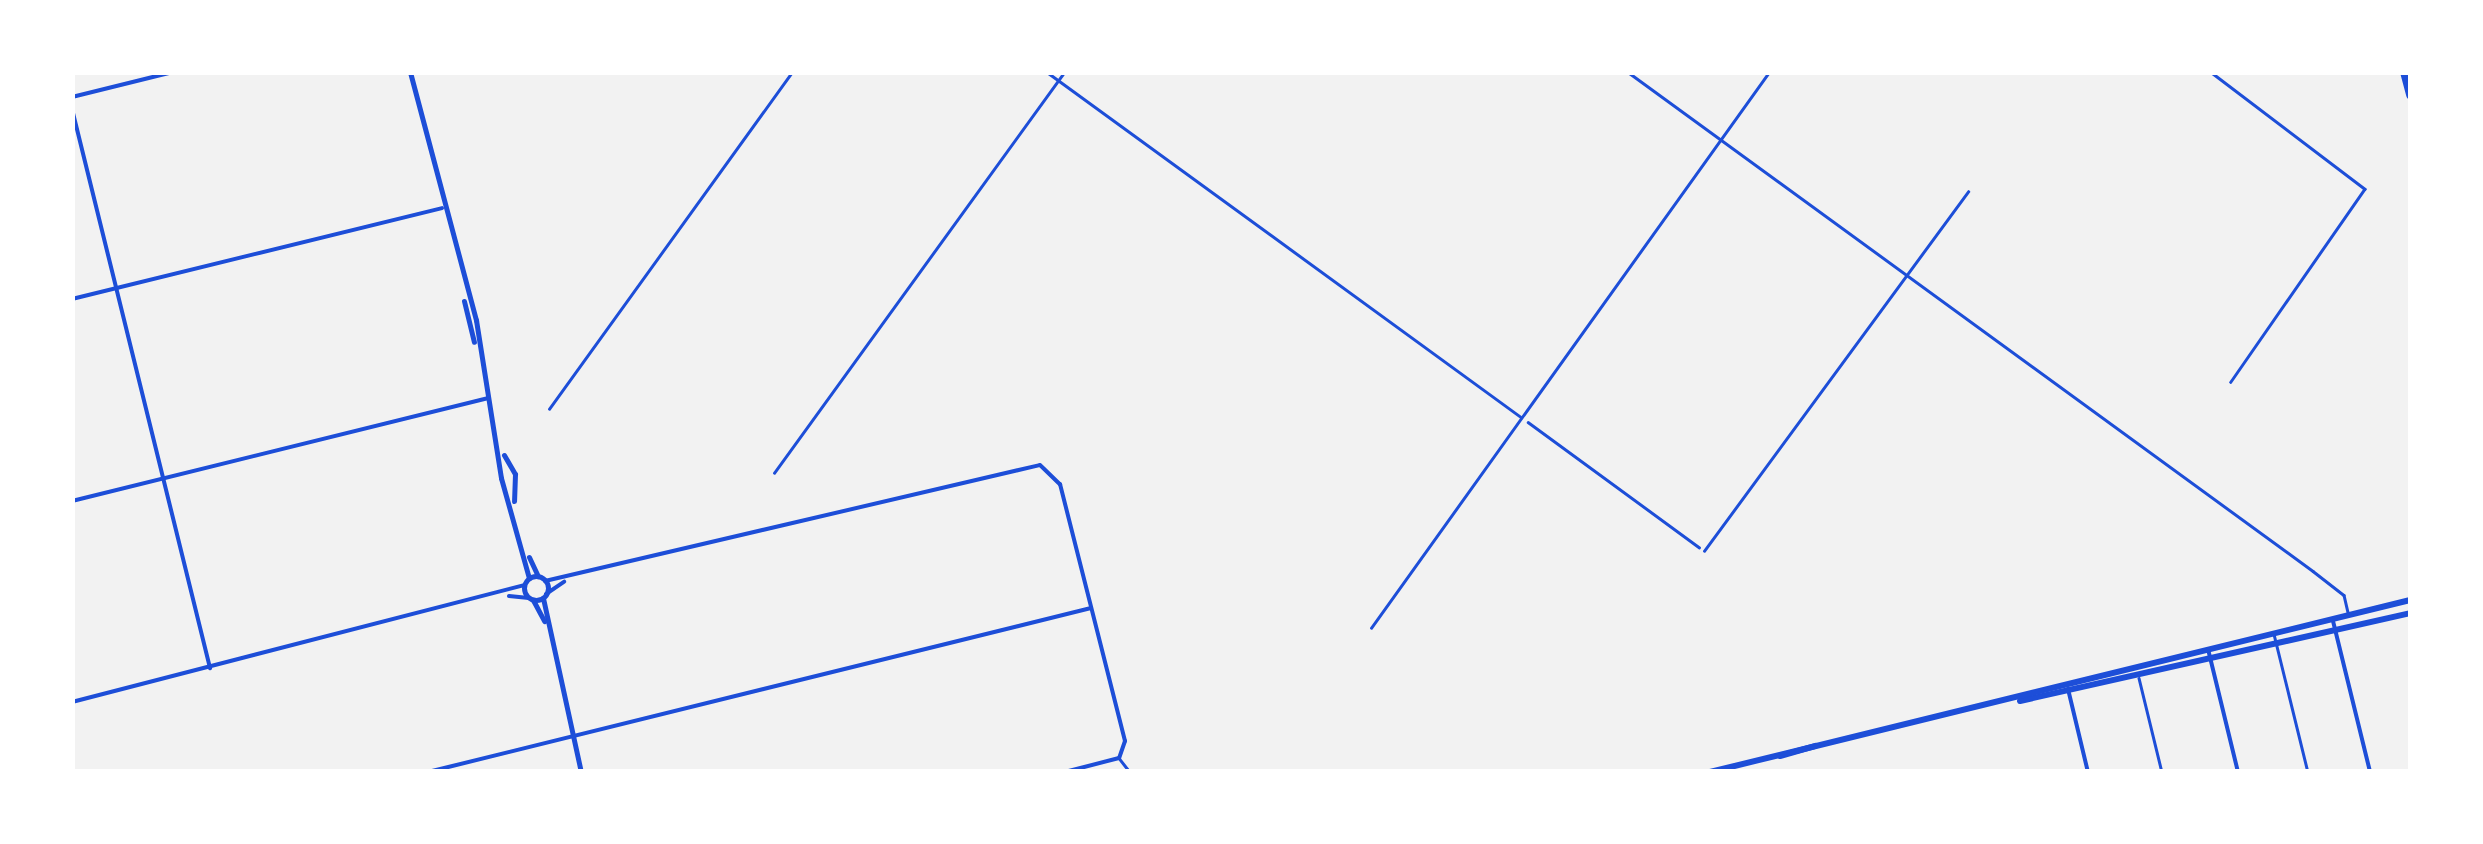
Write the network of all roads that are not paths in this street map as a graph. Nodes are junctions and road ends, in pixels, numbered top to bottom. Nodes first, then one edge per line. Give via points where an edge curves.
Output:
1 (173, 72) edge
2 (410, 72) edge
3 (792, 72) edge
4 (1046, 72) edge
5 (1064, 72) edge
6 (1628, 72) edge
7 (1769, 72) edge
8 (2212, 72) edge
9 (2404, 72) edge
10 (1058, 81) junction
11 (2410, 95) edge
12 (72, 96) edge
13 (72, 109) edge
14 (1720, 140) junction
15 (1968, 192) dead end
16 (442, 208) junction
17 (1907, 276) junction
18 (116, 288) junction
19 (464, 298) junction
20 (72, 299) edge
21 (475, 344) junction
22 (2231, 382) dead end
23 (488, 398) junction
24 (549, 409) dead end
25 (1522, 418) junction
26 (502, 453) junction
27 (774, 472) dead end
28 (163, 478) junction
29 (72, 500) edge
30 (514, 502) junction
31 (526, 549) junction
32 (1704, 551) road end
33 (538, 576) junction
34 (529, 578) junction
35 (545, 581) junction
36 (564, 582) junction
37 (524, 585) junction
38 (505, 596) junction
39 (544, 596) junction
40 (531, 599) junction
41 (2410, 600) edge
42 (1091, 608) junction
43 (2410, 613) edge
44 (2349, 614) junction
45 (2332, 618) junction
46 (546, 624) junction
47 (1371, 628) dead end
48 (2274, 633) junction
49 (2336, 634) junction
50 (2278, 647) junction
51 (2208, 649) junction
52 (2212, 662) junction
53 (2136, 667) junction
54 (210, 668) junction
55 (2139, 679) junction
56 (2067, 684) junction
57 (2070, 695) junction
58 (2014, 701) junction
59 (72, 702) edge
60 (572, 736) junction
61 (1118, 758) junction
62 (428, 772) edge
63 (581, 772) edge
64 (1065, 772) edge
65 (1130, 772) edge
66 (1710, 772) edge
67 (2088, 772) edge
68 (2162, 772) edge
69 (2238, 772) edge
70 (2308, 772) edge
71 (2370, 772) edge

1 - 12 street
2 - 16 street
3 - 24 lane
4 - 10 lane
5 - 10 lane
6 - 14 lane
7 - 14 lane
8 - 22 lane via 2366,189
9 - 11 main road
10 - 25 lane
10 - 27 lane
13 - 18 street
14 - 17 lane
14 - 25 lane
15 - 17 lane
16 - 18 street
16 - 19 street
17 - 32 lane
17 - 44 lane via 2344,595
18 - 20 street
18 - 28 street
19 - 21 street
19 - 21 street via 462,324
21 - 23 street
23 - 26 street
23 - 28 street
25 - 47 lane
26 - 30 street via 500,478
26 - 30 street via 516,474
28 - 29 street
28 - 54 street
30 - 31 street
31 - 33 street
31 - 34 street
33 - 34 street
33 - 35 street
34 - 37 street
35 - 36 street
35 - 39 street
36 - 39 street
36 - 42 street via 1028,466 1052,471 1060,484
37 - 38 street
37 - 40 street
38 - 40 street
38 - 54 street
39 - 40 street
39 - 46 street
40 - 46 street
41 - 44 main road
42 - 60 street
42 - 61 street via 1124,741
43 - 49 main road
44 - 45 main road
45 - 48 main road
45 - 49 street
46 - 60 street
48 - 50 lane
48 - 51 main road
49 - 50 main road
49 - 71 street
50 - 52 main road
50 - 70 lane
51 - 52 street
51 - 53 main road
52 - 55 main road
52 - 69 street
53 - 55 lane
53 - 56 main road
54 - 59 street
55 - 57 main road
55 - 68 lane
56 - 57 street
56 - 58 main road
57 - 58 main road
57 - 67 street
58 - 66 main road
60 - 62 street
60 - 63 street
61 - 64 street
61 - 65 lane

